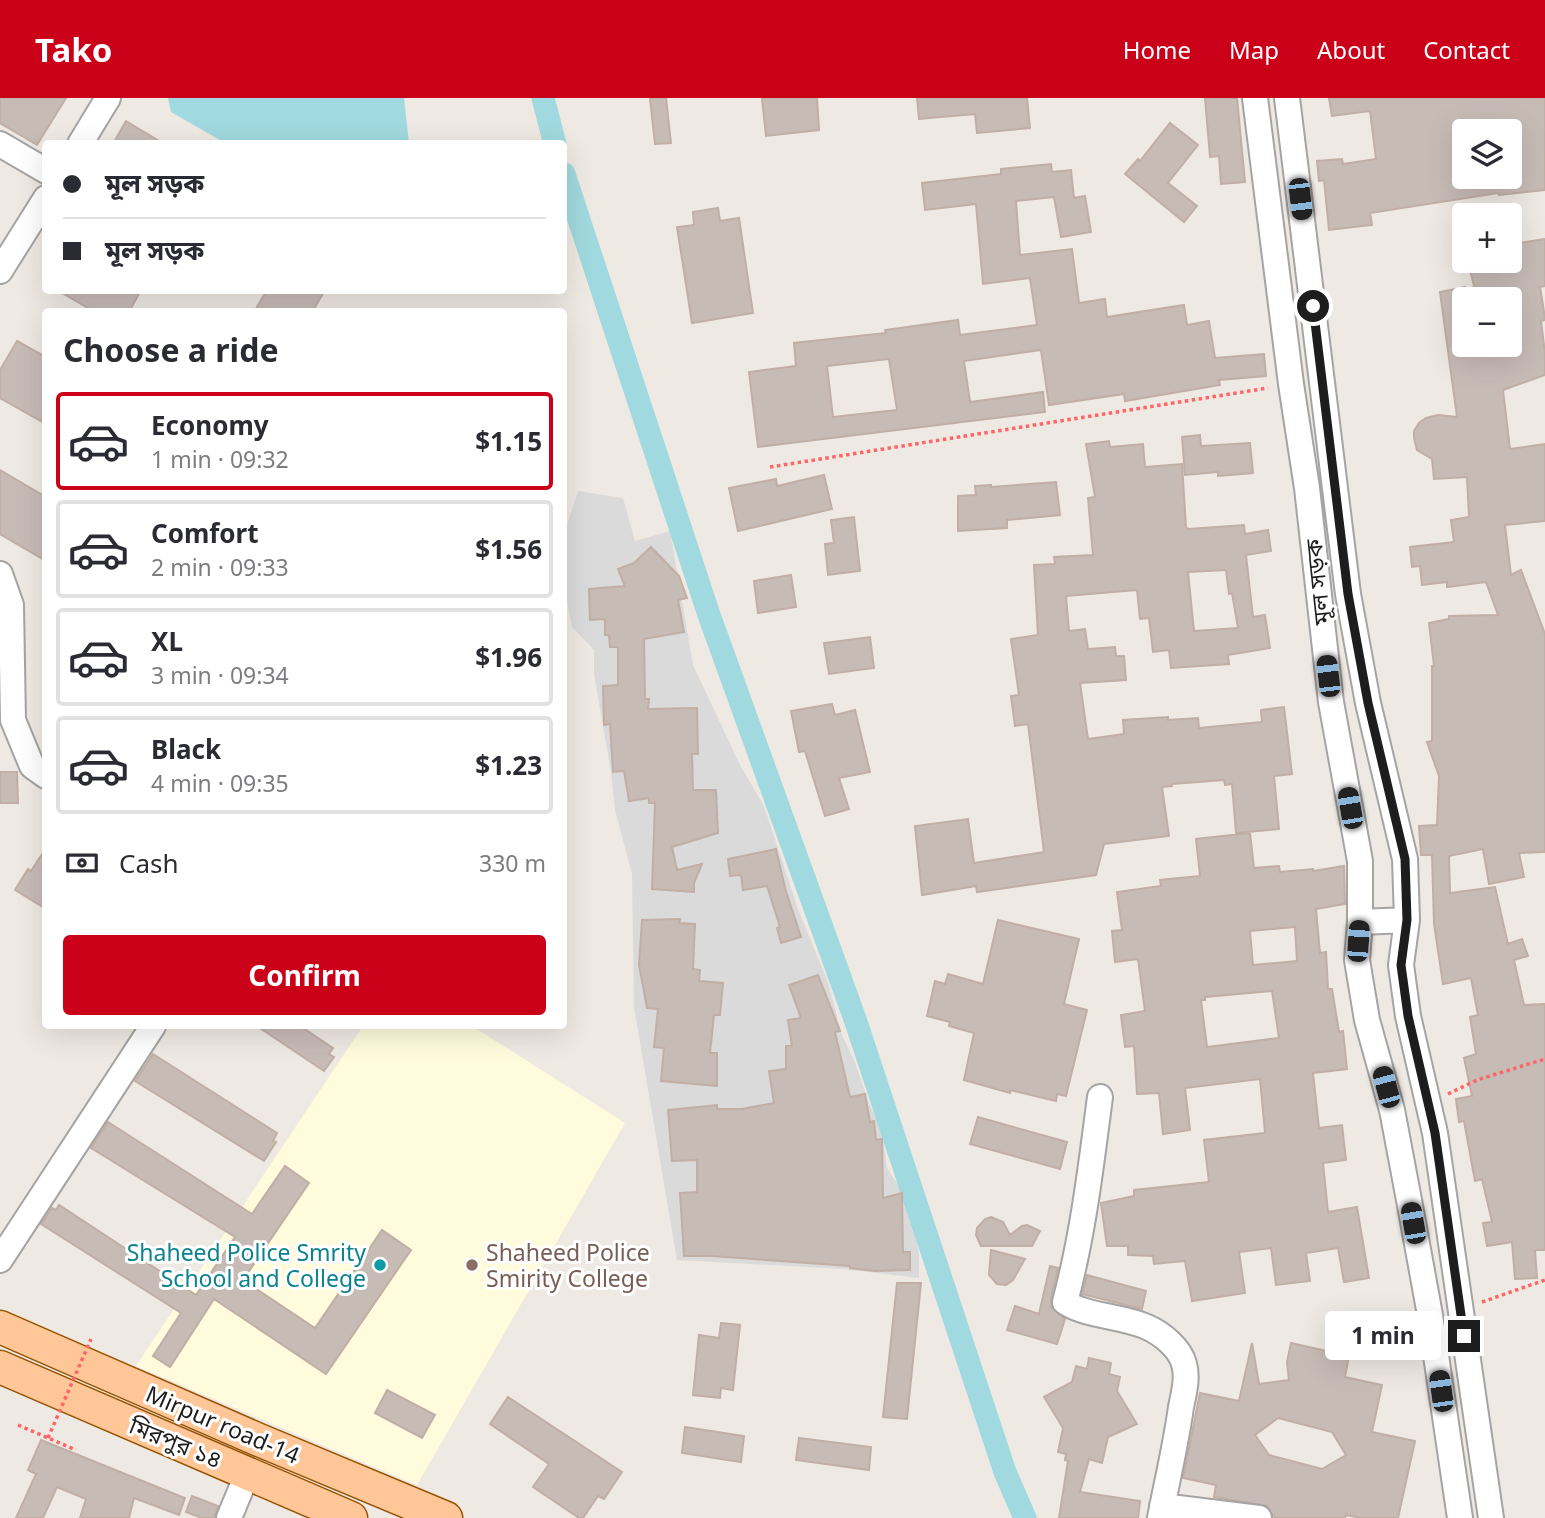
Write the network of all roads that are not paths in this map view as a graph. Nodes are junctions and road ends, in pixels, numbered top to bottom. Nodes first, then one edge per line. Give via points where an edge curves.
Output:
1 (108, 98) edge
2 (1255, 98) edge
3 (1287, 98) edge
4 (82, 140) edge
5 (0, 144) edge
6 (1294, 146) junction
7 (1261, 150) junction
8 (42, 169) edge
9 (42, 204) edge
10 (0, 271) edge
11 (0, 574) edge
12 (42, 773) edge
13 (1407, 920) junction
14 (1360, 922) junction
15 (151, 1029) edge
16 (1100, 1097) dead end
17 (0, 1260) edge
18 (0, 1327) edge
19 (0, 1367) edge
20 (248, 1472) junction
21 (1161, 1512) edge
22 (229, 1518) edge
23 (351, 1518) edge
24 (446, 1518) edge
25 (1259, 1518) edge
26 (1460, 1518) edge
27 (1490, 1518) edge

1 - 4 street
2 - 7 street, মূল সড়ক
3 - 6 street, মূল সড়ক
5 - 8 street
6 - 7 street
6 - 13 street, মূল সড়ক via 1348,594 1405,859
7 - 14 street, মূল সড়ক via 1331,702 1360,861
9 - 10 street
11 - 12 street via 10,605 13,720 32,766
13 - 14 street
13 - 27 street, মূল সড়ক via 1401,965 1408,1016 1435,1133
14 - 26 street, মূল সড়ক via 1357,960 1367,1020 1392,1110 1412,1212
15 - 17 street
16 - 21 street via 1065,1303 1150,1327 1170,1342 1184,1363 1180,1419
18 - 24 main road, Mirpur road-14
19 - 20 main road, মিরপুর ১৪
20 - 22 street
20 - 23 main road, মিরপুর ১৪
21 - 25 street

